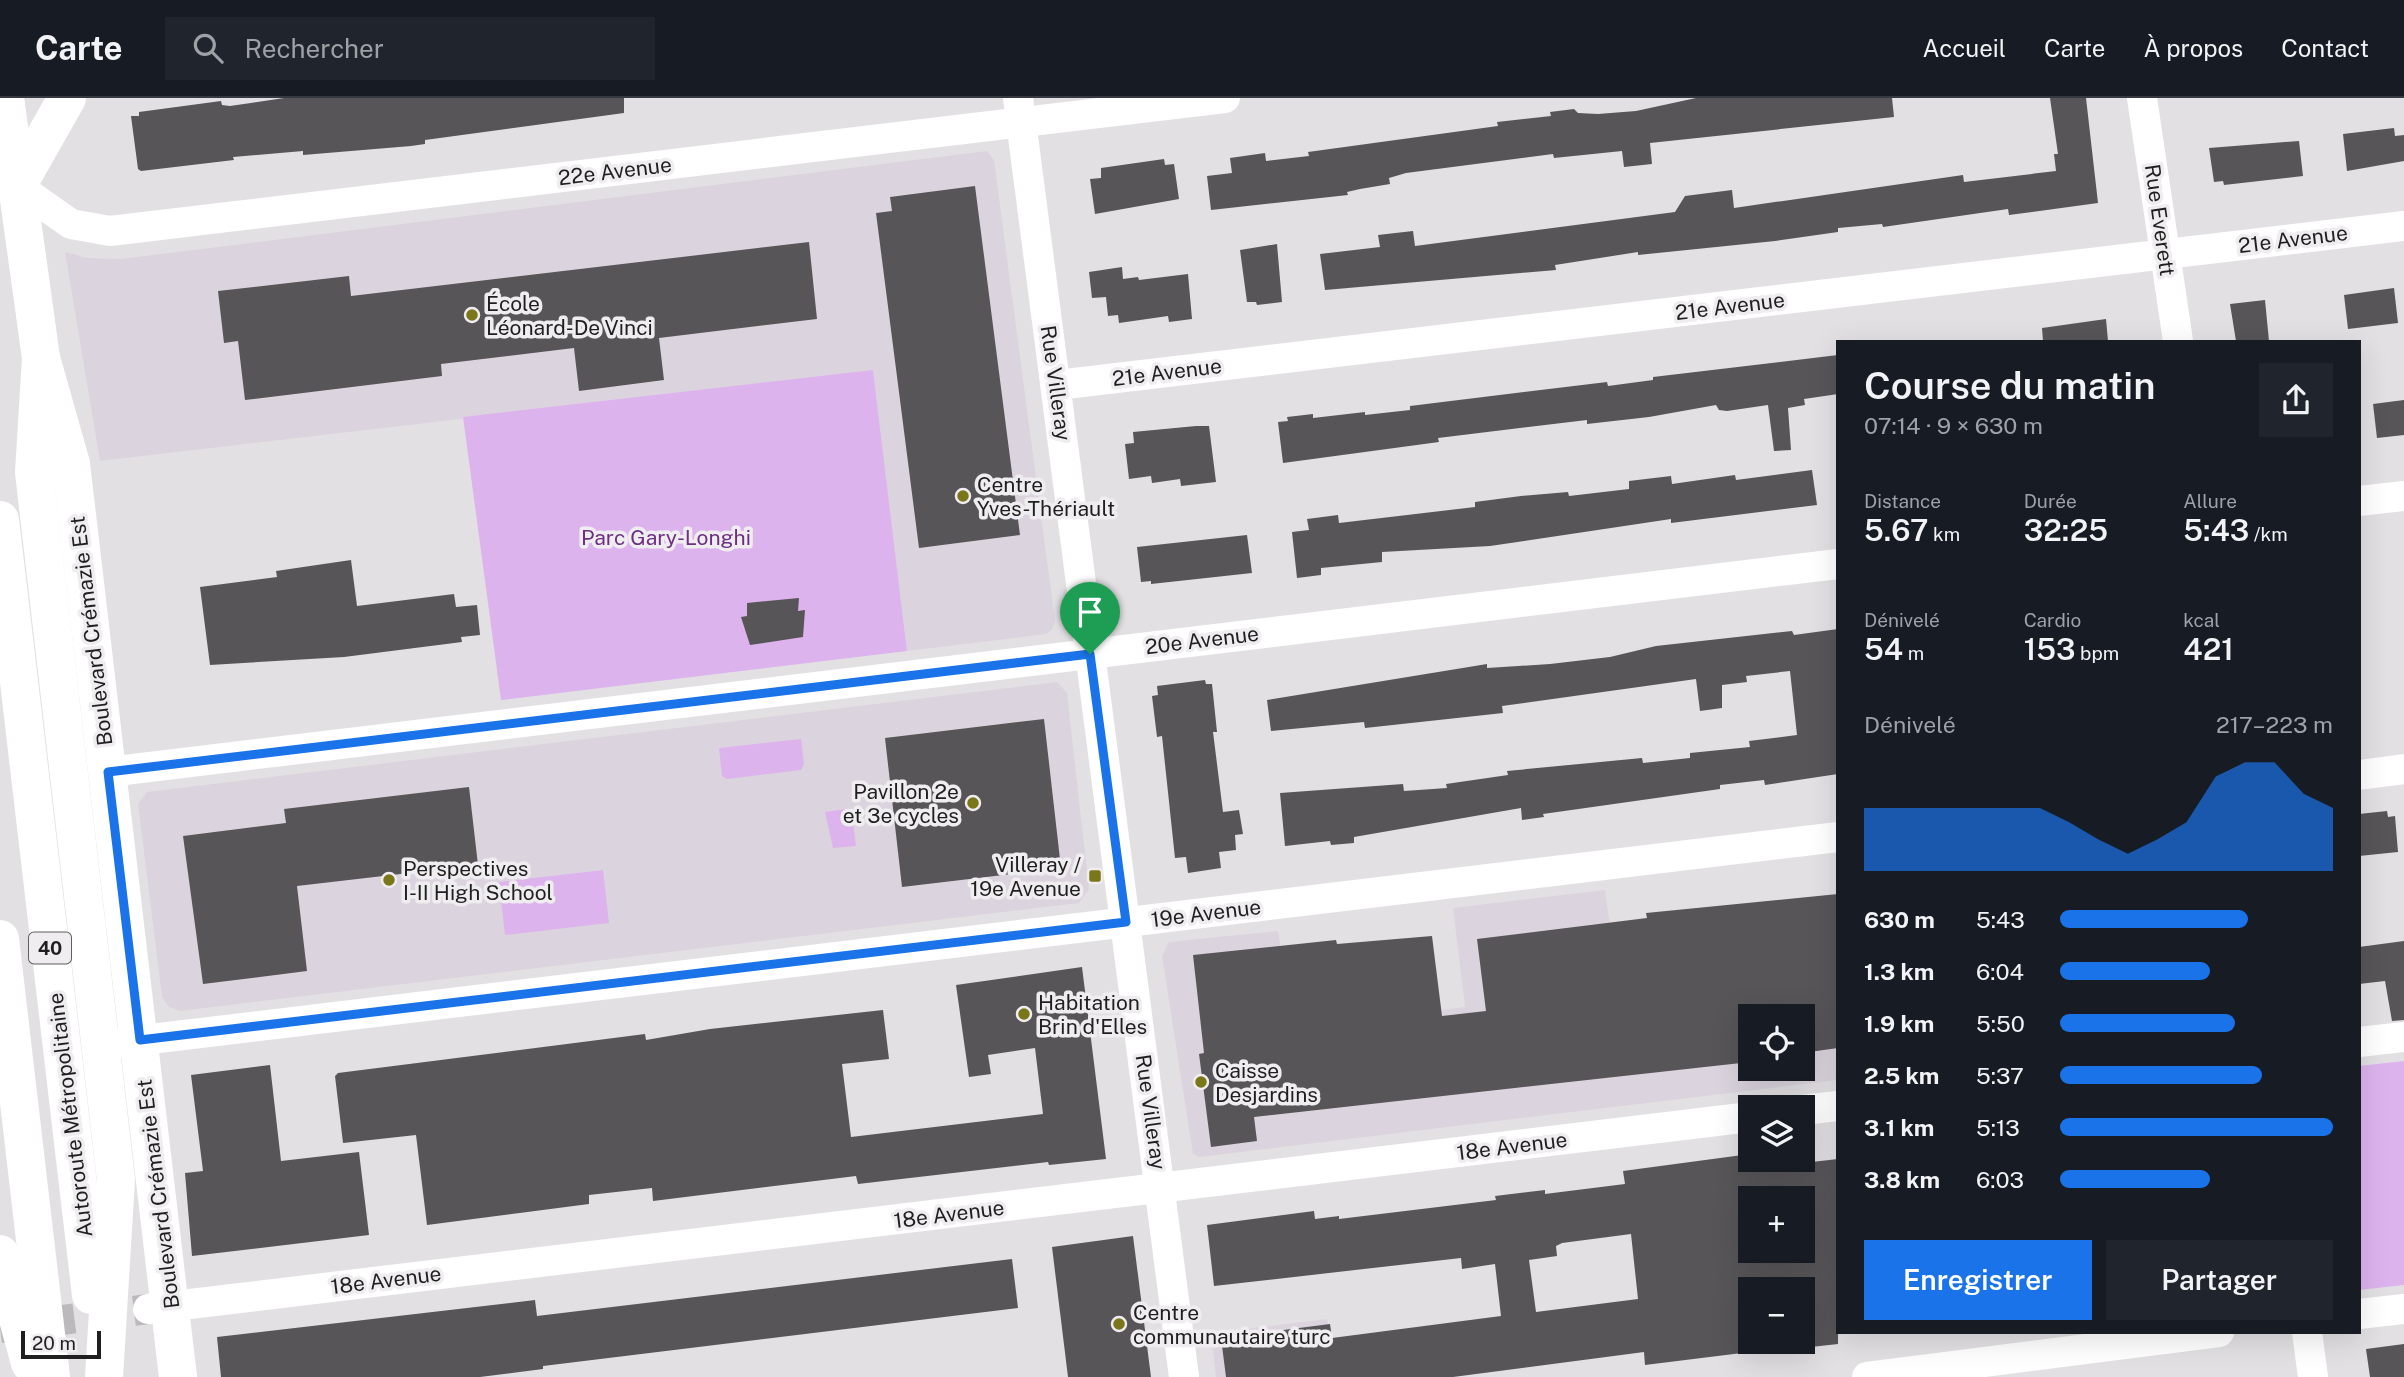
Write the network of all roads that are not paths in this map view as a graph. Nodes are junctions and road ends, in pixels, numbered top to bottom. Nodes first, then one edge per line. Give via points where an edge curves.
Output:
1 (5, 98) edge
2 (66, 98) edge
3 (1225, 98) edge
4 (2142, 98) edge
5 (1019, 111) edge
6 (17, 186) junction
7 (2404, 226) edge
8 (2165, 254) junction
9 (2178, 340) edge
10 (41, 358) junction
11 (1057, 385) junction
12 (2404, 496) edge
13 (2361, 501) edge
14 (0, 520) edge
15 (1836, 564) edge
16 (1090, 654) junction
17 (2404, 769) edge
18 (108, 772) junction
19 (2361, 775) edge
20 (1836, 837) edge
21 (1126, 922) junction
22 (0, 939) edge
23 (2404, 1037) edge
24 (128, 1042) junction
25 (2361, 1042) edge
26 (1836, 1106) edge
27 (1815, 1109) edge
28 (1738, 1118) edge
29 (1161, 1188) junction
30 (0, 1254) edge
31 (159, 1307) junction
32 (2404, 1309) edge
33 (2361, 1314) edge
34 (2203, 1334) edge
35 (2307, 1334) edge
36 (34, 1377) edge
37 (51, 1377) edge
38 (102, 1377) edge
39 (178, 1377) edge
40 (1184, 1377) edge
41 (1867, 1377) edge
42 (2313, 1377) edge

1 - 6 main road, Boulevard Crémazie Est
2 - 6 main road
3 - 5 street, 22e Avenue
4 - 8 street, Rue Everett
5 - 6 street, 22e Avenue via 110,231 71,224
5 - 11 street, Rue Villeray
6 - 10 main road, Boulevard Crémazie Est
7 - 8 street, 21e Avenue
8 - 9 street, Rue Everett
8 - 11 street, 21e Avenue
10 - 18 main road, Boulevard Crémazie Est via 71,464
10 - 38 main road via 34,472 116,1180
11 - 16 street, Rue Villeray
12 - 13 street
14 - 38 main road, Autoroute Métropolitaine / 40
15 - 16 street, 20e Avenue
16 - 18 street, 20e Avenue
16 - 21 street, Rue Villeray
17 - 19 street
18 - 24 main road, Boulevard Crémazie Est
20 - 21 street, 19e Avenue
21 - 24 street, 19e Avenue
21 - 29 street, Rue Villeray
22 - 37 main road, 40
23 - 25 street
24 - 31 main road, Boulevard Crémazie Est
26 - 27 street
28 - 29 street, 18e Avenue
29 - 31 street, 18e Avenue
29 - 40 street, Rue Villeray
30 - 36 main road
31 - 39 main road, Boulevard Crémazie Est
32 - 33 street
34 - 41 street
35 - 42 street

